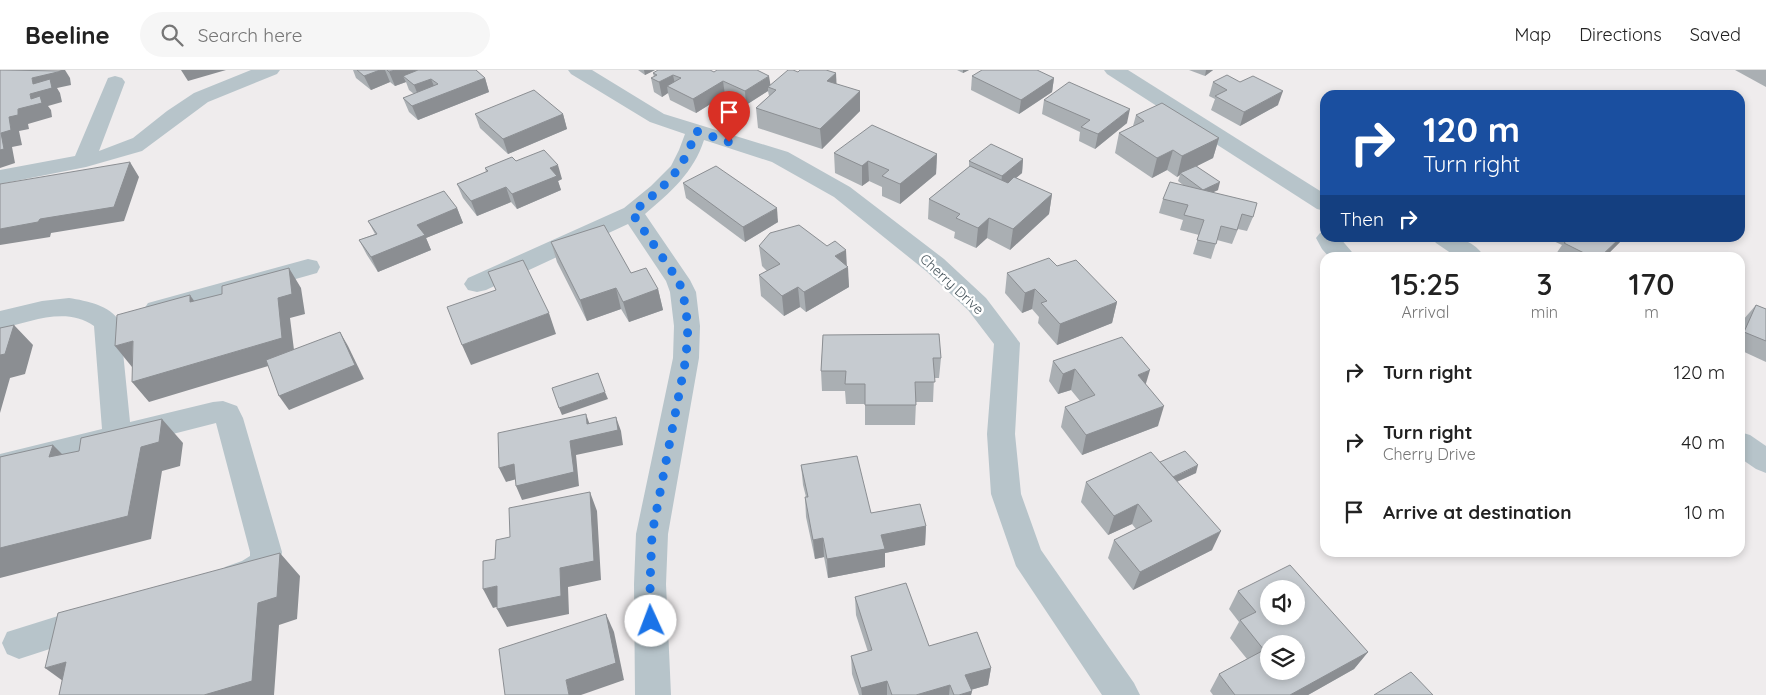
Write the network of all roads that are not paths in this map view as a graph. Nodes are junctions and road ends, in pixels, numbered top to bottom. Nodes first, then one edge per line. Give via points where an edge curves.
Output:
1 (270, 70) edge
2 (578, 70) edge
3 (1114, 70) edge
4 (115, 82) dead end
5 (696, 131) junction
6 (86, 159) junction
7 (0, 177) edge
8 (1320, 201) edge
9 (632, 213) junction
10 (1330, 242) edge
11 (1450, 242) edge
12 (1340, 252) edge
13 (1464, 252) edge
14 (308, 267) dead end
15 (477, 284) dead end
16 (123, 318) junction
17 (0, 320) edge
18 (117, 438) junction
19 (1745, 446) edge
20 (1766, 460) edge
21 (0, 466) edge
22 (213, 584) edge
23 (121, 612) edge
24 (19, 643) dead end
25 (653, 695) edge
26 (1122, 695) edge

1 - 6 street via 228,85 180,110 136,145
2 - 5 street, Cherry Drive via 657,118
3 - 8 street
4 - 6 street
5 - 9 street via 680,169
5 - 26 street, Cherry Drive via 780,157 842,192 977,304 1007,343 1001,434 1006,494 1027,556
6 - 7 street
9 - 15 street
9 - 25 street via 678,280 688,326 686,358 652,534
10 - 12 street
11 - 13 street
14 - 16 street
16 - 17 street via 60,306
16 - 18 street
18 - 21 street
18 - 22 street via 213,413 227,414 266,561 255,570
19 - 20 street
23 - 24 street

